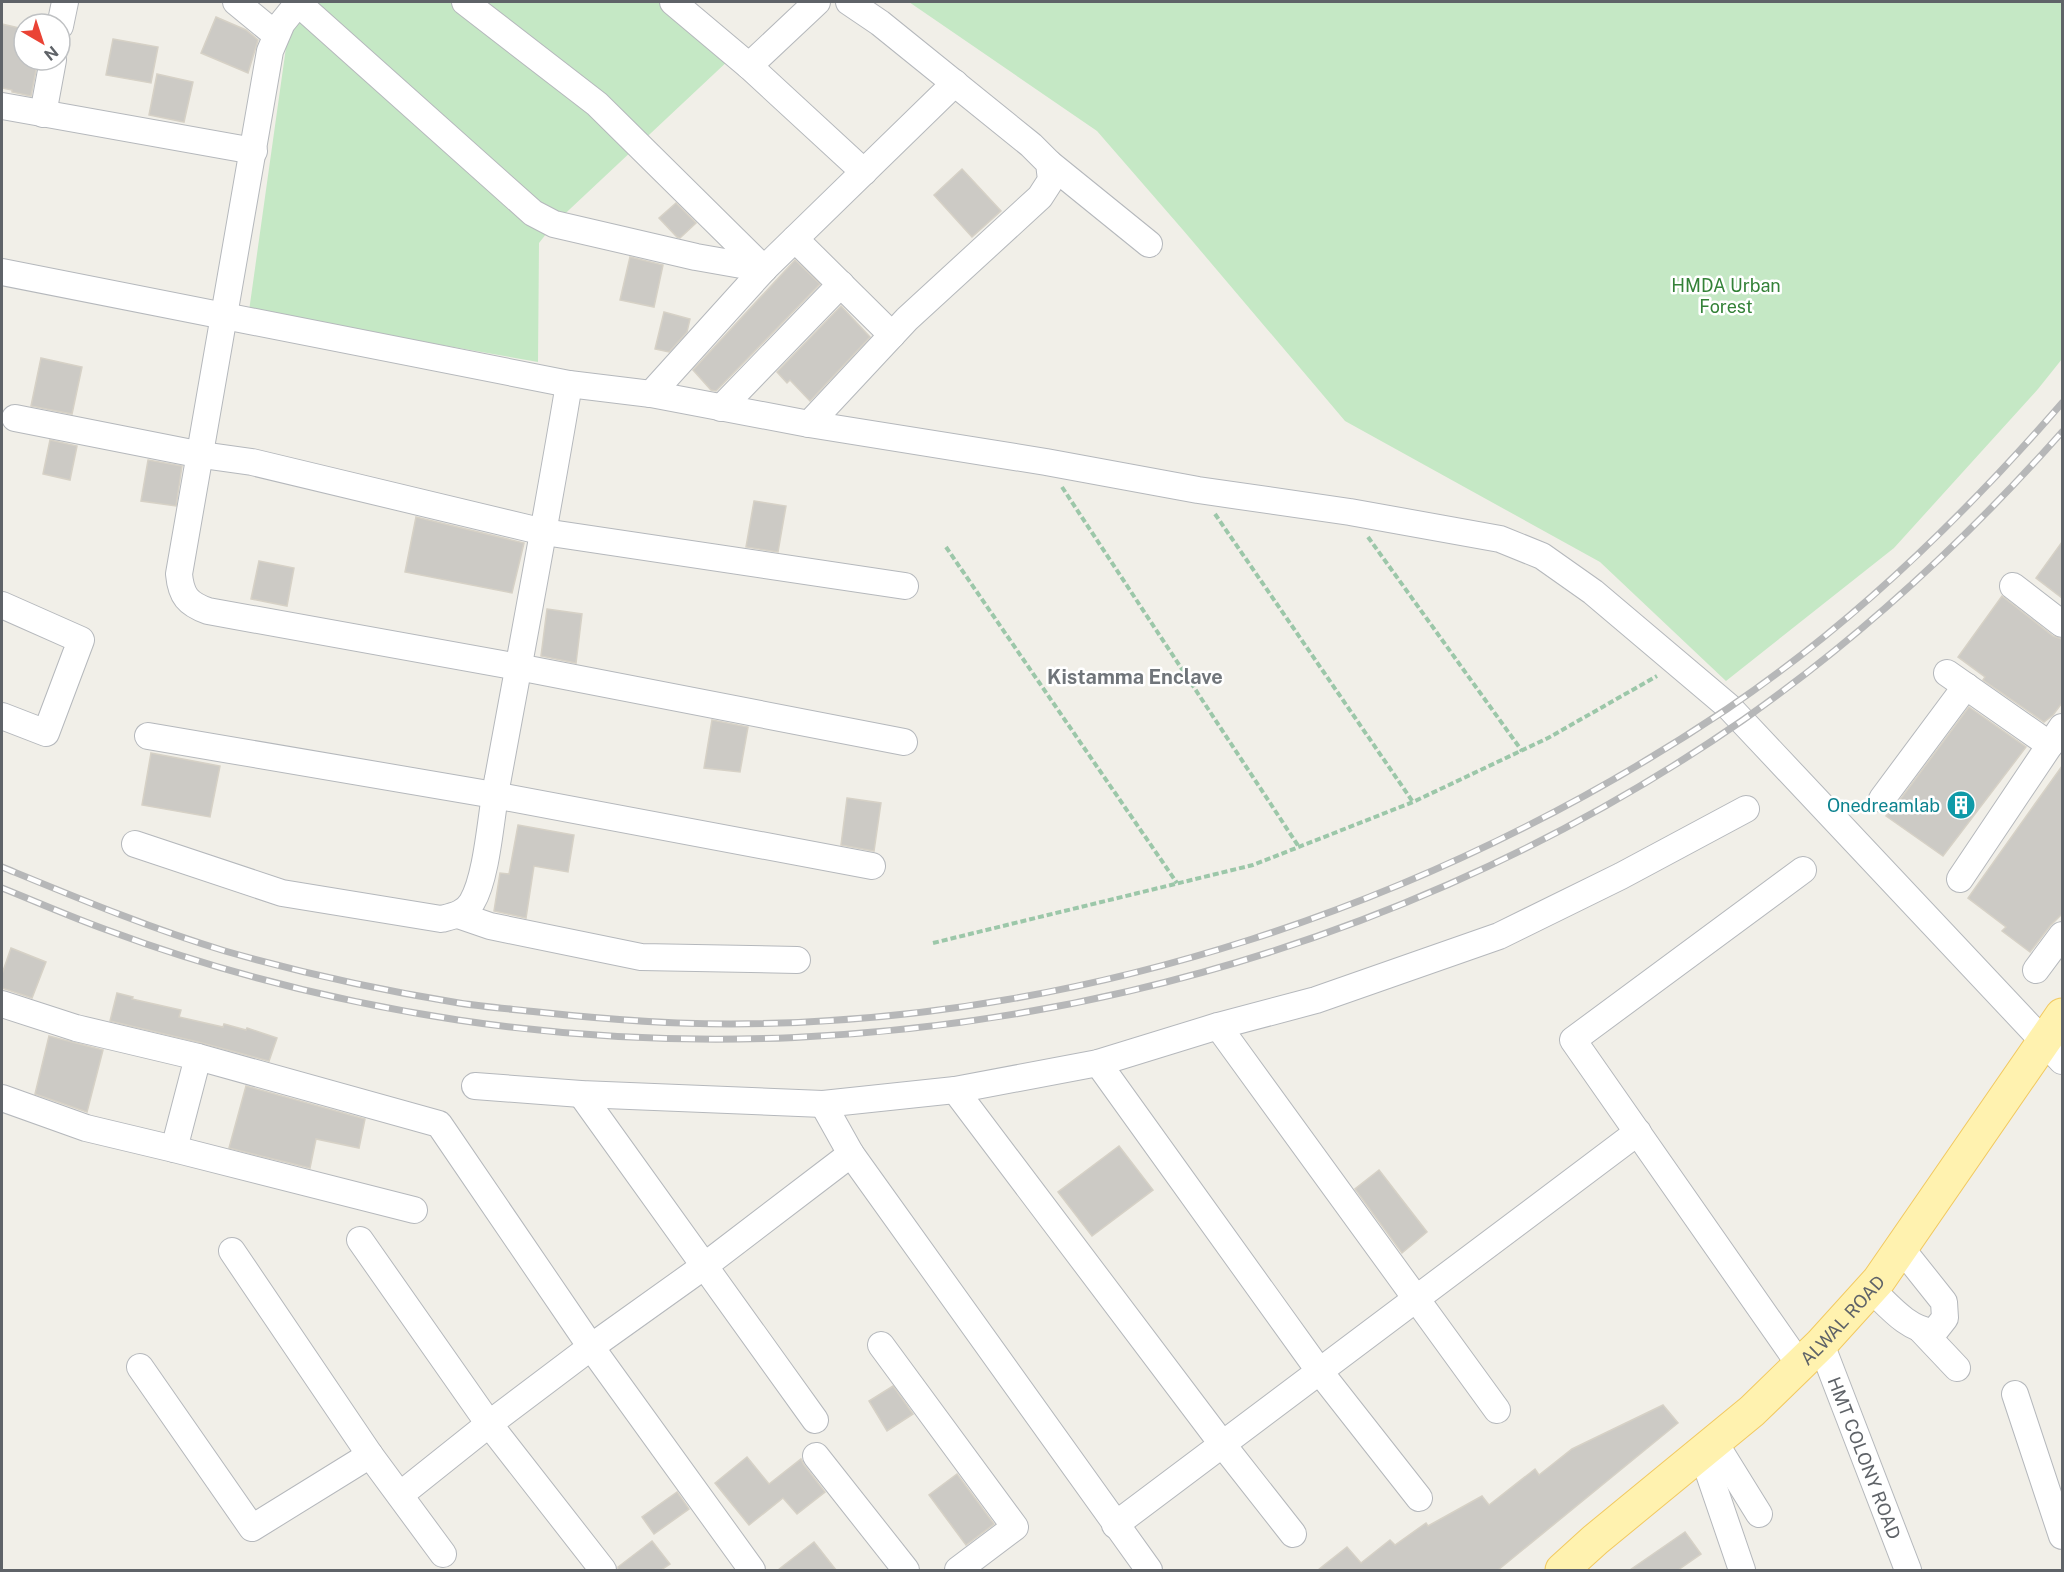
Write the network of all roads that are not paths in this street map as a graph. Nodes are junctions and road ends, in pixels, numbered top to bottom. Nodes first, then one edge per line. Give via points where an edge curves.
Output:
1 (236, 2) edge
2 (299, 2) edge
3 (465, 2) edge
4 (673, 2) edge
5 (817, 2) edge
6 (849, 2) edge
7 (276, 34) junction
8 (749, 66) junction
9 (51, 72) edge
10 (955, 84) junction
11 (2, 106) edge
12 (43, 114) junction
13 (254, 151) junction
14 (1049, 163) junction
15 (864, 172) junction
16 (795, 238) junction
17 (1149, 244) dead end
18 (764, 269) junction
19 (2, 272) edge
20 (841, 284) junction
21 (225, 316) junction
22 (892, 335) junction
23 (569, 384) junction
24 (651, 394) junction
25 (721, 408) junction
26 (15, 418) dead end
27 (809, 424) junction
28 (201, 455) junction
29 (544, 532) junction
30 (904, 586) dead end
31 (2013, 586) dead end
32 (2, 605) edge
33 (2062, 624) edge
34 (518, 667) junction
35 (2, 716) edge
36 (148, 736) dead end
37 (2056, 736) edge
38 (904, 742) dead end
39 (494, 795) junction
40 (1882, 799) dead end
41 (1746, 809) dead end
42 (135, 844) dead end
43 (872, 866) dead end
44 (1803, 870) dead end
45 (1960, 879) dead end
46 (458, 915) junction
47 (2062, 935) edge
48 (797, 960) dead end
49 (2036, 970) dead end
50 (2, 1004) edge
51 (2062, 1015) edge
52 (1218, 1026) junction
53 (2053, 1052) edge
54 (198, 1057) junction
55 (1098, 1063) junction
56 (475, 1086) dead end
57 (955, 1090) junction
58 (581, 1094) junction
59 (2, 1098) edge
60 (823, 1104) junction
61 (1638, 1132) junction
62 (174, 1149) junction
63 (851, 1154) junction
64 (414, 1210) dead end
65 (360, 1240) dead end
66 (1901, 1248) junction
67 (232, 1251) dead end
68 (703, 1267) junction
69 (1871, 1289) junction
70 (1415, 1299) junction
71 (1922, 1331) junction
72 (881, 1345) dead end
73 (591, 1347) junction
74 (1810, 1354) junction
75 (140, 1367) dead end
76 (1957, 1368) dead end
77 (1320, 1372) junction
78 (2015, 1394) dead end
79 (1497, 1410) dead end
80 (815, 1420) dead end
81 (489, 1424) junction
82 (1223, 1444) junction
83 (1708, 1448) junction
84 (370, 1455) junction
85 (816, 1456) dead end
86 (400, 1495) junction
87 (1419, 1498) dead end
88 (1759, 1514) dead end
89 (1115, 1525) junction
90 (1293, 1534) dead end
91 (2062, 1536) edge
92 (443, 1554) dead end
93 (603, 1570) edge
94 (752, 1570) edge
95 (906, 1570) edge
96 (958, 1570) edge
97 (1149, 1570) edge
98 (1562, 1570) edge
99 (1742, 1570) edge
100 (1908, 1570) edge

1 - 7 street
2 - 7 street
2 - 18 street via 533,213 554,224
3 - 18 street via 597,104
4 - 8 street
5 - 8 street
6 - 10 street
7 - 13 street
8 - 15 street
9 - 12 street
10 - 14 street
10 - 15 street
11 - 12 street
12 - 13 street
13 - 21 street
14 - 17 street
14 - 22 street via 1051,180 1040,197
15 - 16 street
16 - 18 street
16 - 20 street
18 - 24 street
19 - 21 street
20 - 22 street
20 - 25 street
21 - 23 street
21 - 28 street
22 - 27 street
23 - 24 street
23 - 29 street
24 - 25 street
25 - 27 street
26 - 28 street
27 - 53 street via 1500,538 1542,556 1593,592 1729,707
28 - 29 street via 252,462
28 - 34 street via 179,574 180,588 198,607
29 - 30 street
29 - 34 street
31 - 33 street
32 - 35 street via 81,640 46,733
34 - 38 street
34 - 39 street
36 - 39 street
37 - 40 street via 1956,680
37 - 45 street
39 - 43 street
39 - 46 street via 481,882 471,904
41 - 52 street via 1499,936 1316,1000
42 - 46 street via 282,893 441,919
44 - 61 street, HMT COLONY ROAD via 1573,1040
46 - 48 street via 490,926 641,957
47 - 49 street
50 - 54 street via 76,1028
51 - 53 main road, ALWAL ROAD
52 - 55 street
52 - 70 street
53 - 66 main road, ALWAL ROAD
54 - 62 street
54 - 73 street via 439,1124
55 - 57 street
55 - 77 street
56 - 58 street
57 - 60 street
57 - 82 street
58 - 60 street
58 - 68 street
59 - 62 street via 86,1128
60 - 63 street
61 - 70 street
61 - 74 street, HMT COLONY ROAD
62 - 64 street
63 - 68 street
63 - 89 street
65 - 81 street
66 - 69 main road, ALWAL ROAD
66 - 71 street via 1944,1302 1945,1318 1934,1332
67 - 84 street
68 - 73 street
68 - 80 street
69 - 71 street
69 - 74 main road, ALWAL ROAD
70 - 77 street
70 - 79 street
71 - 76 street
72 - 96 street via 1015,1527
73 - 81 street
73 - 94 street
74 - 83 main road, ALWAL ROAD
74 - 100 street, HMT COLONY ROAD
75 - 84 street via 252,1528
77 - 82 street
77 - 87 street
78 - 91 street
81 - 86 street
81 - 93 street
82 - 89 street
82 - 90 street
83 - 88 street
83 - 98 main road, ALWAL ROAD
83 - 99 street
84 - 86 street
85 - 95 street
86 - 92 street
89 - 97 street

